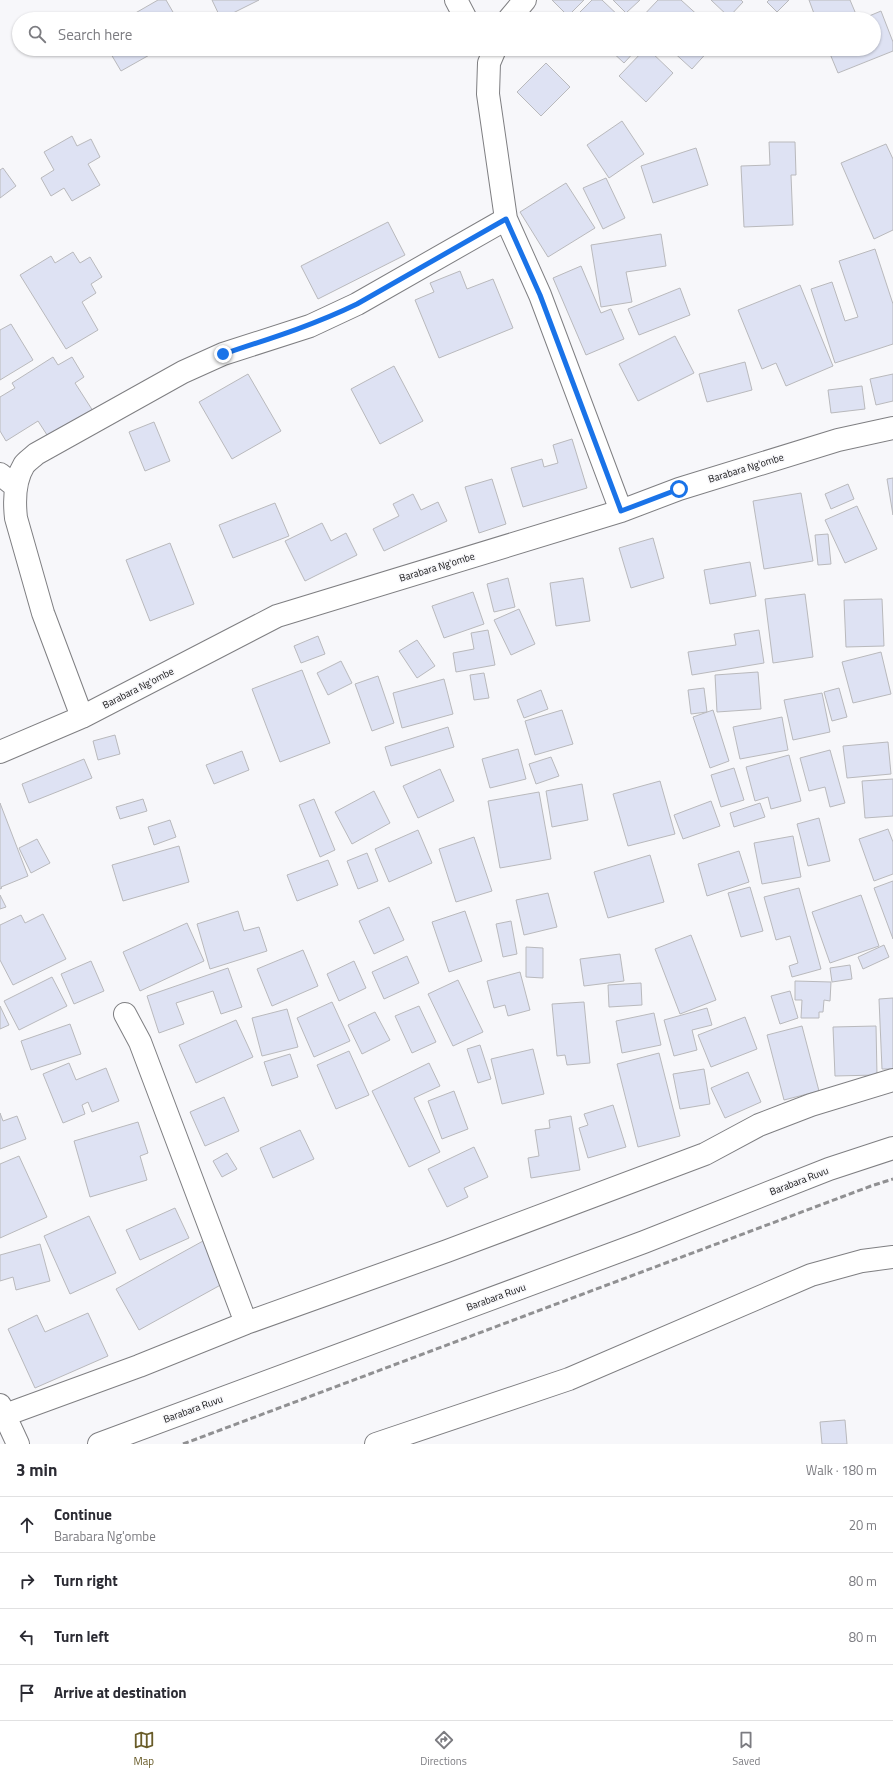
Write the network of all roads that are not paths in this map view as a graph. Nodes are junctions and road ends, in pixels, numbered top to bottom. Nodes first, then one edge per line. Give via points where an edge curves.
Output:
1 (456, 0) edge
2 (525, 0) edge
3 (462, 12) edge
4 (515, 12) edge
5 (489, 56) edge
6 (506, 219) junction
7 (893, 428) edge
8 (8, 481) edge
9 (621, 511) junction
10 (82, 717) junction
11 (0, 752) edge
12 (125, 1014) dead end
13 (893, 1080) edge
14 (893, 1148) edge
15 (893, 1257) edge
16 (246, 1323) junction
17 (2, 1410) edge
18 (18, 1444) edge
19 (99, 1444) edge
20 (376, 1444) edge

1 - 3 street
2 - 4 street
5 - 6 street via 488,94
6 - 8 street via 337,314 310,326 223,354 183,372 36,454
6 - 9 street via 540,295
7 - 9 street, Barabara Ng'ombe via 838,440 694,484
8 - 10 street via 42,613
9 - 10 street, Barabara Ng'ombe via 277,616
10 - 11 street, Barabara Ng'ombe
12 - 16 street via 140,1042
13 - 16 street via 811,1105 759,1125 698,1156 447,1252
14 - 19 street, Barabara Ruvu via 829,1169 644,1242
15 - 20 street via 862,1261 811,1275 569,1378
16 - 17 street via 139,1366
17 - 18 street

